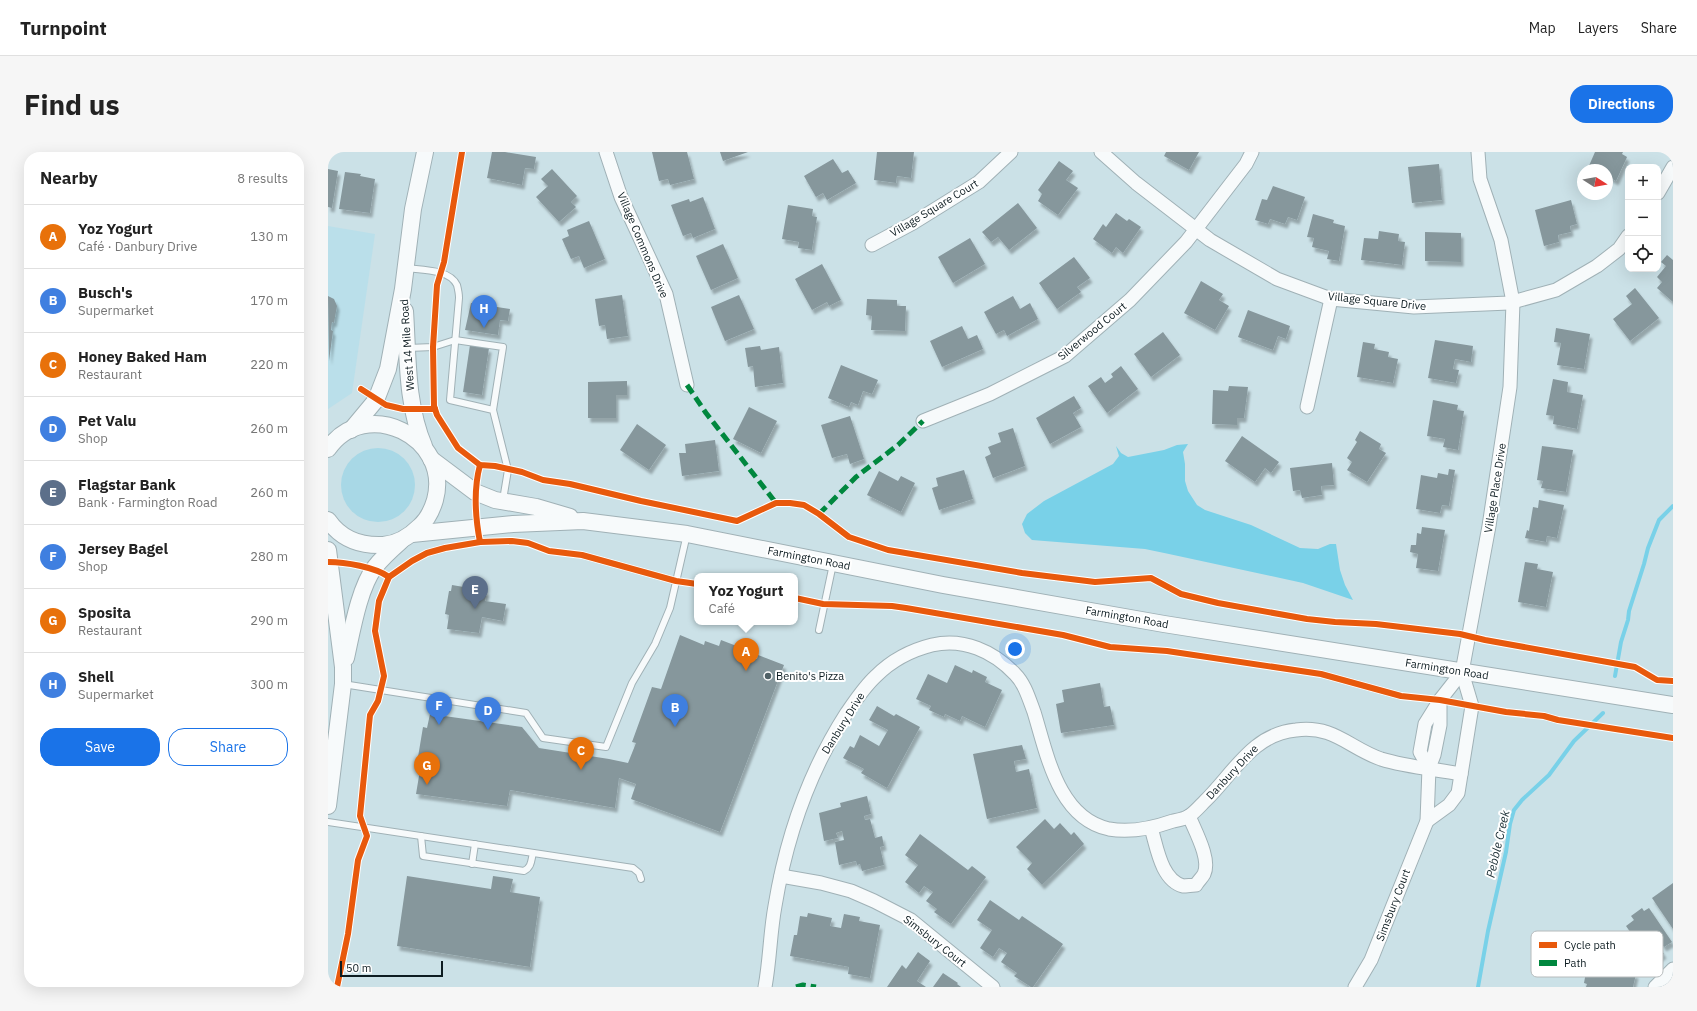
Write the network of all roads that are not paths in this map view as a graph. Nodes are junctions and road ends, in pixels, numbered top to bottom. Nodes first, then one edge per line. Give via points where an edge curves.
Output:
1 (425, 152) edge
2 (606, 152) edge
3 (1011, 152) edge
4 (1101, 152) edge
5 (1252, 152) edge
6 (1478, 152) edge
7 (1673, 167) edge
8 (1661, 188) edge
9 (1196, 230) junction
10 (1625, 240) edge
11 (872, 245) dead end
12 (406, 268) junction
13 (403, 289) junction
14 (1331, 299) junction
15 (1513, 302) junction
16 (455, 340) junction
17 (408, 348) junction
18 (687, 385) dead end
19 (1307, 407) dead end
20 (493, 410) junction
21 (923, 421) dead end
22 (348, 431) junction
23 (328, 434) edge
24 (328, 449) edge
25 (428, 453) junction
26 (503, 501) junction
27 (328, 520) edge
28 (583, 521) junction
29 (687, 534) junction
30 (406, 537) junction
31 (328, 550) edge
32 (833, 563) junction
33 (819, 630) dead end
34 (343, 667) junction
35 (1462, 672) junction
36 (343, 684) junction
37 (1673, 705) edge
38 (1429, 768) junction
39 (1461, 774) junction
40 (328, 806) edge
41 (1189, 816) junction
42 (1427, 821) junction
43 (328, 822) edge
44 (1151, 828) junction
45 (421, 836) junction
46 (474, 844) junction
47 (533, 853) junction
48 (472, 864) junction
49 (781, 876) junction
50 (641, 879) dead end
51 (1673, 968) edge
52 (766, 987) edge
53 (993, 987) edge
54 (1355, 987) edge
55 (1655, 987) edge

1 - 12 street, West 14 Mile Road
2 - 18 street, Village Commons Drive via 621,197 666,294
3 - 11 street, Village Square Court via 979,182
4 - 9 street, Village Square Drive
5 - 9 street, Silverwood Court via 1246,164
6 - 15 street, Village Place Drive via 1480,179 1501,240
7 - 8 street
9 - 14 street, Village Square Drive via 1277,279
9 - 21 street, Silverwood Court via 1130,300 1065,356 990,394
10 - 15 street, Village Square Drive via 1619,249 1597,266 1556,290
12 - 13 street, West 14 Mile Road
12 - 16 lane via 441,273 449,276 457,285 460,298
13 - 17 street, West 14 Mile Road
13 - 22 street, West 14 Mile Road via 383,385 376,400
14 - 15 street, Village Square Drive via 1414,307
14 - 19 street
15 - 35 street, Village Place Drive via 1510,387 1489,526
16 - 17 lane via 433,347
16 - 20 lane via 450,400
16 - 20 lane via 503,347
17 - 25 street, West 14 Mile Road via 414,420
20 - 26 lane via 508,470
22 - 23 street
22 - 24 street
22 - 25 street, Farmington Road via 366,425 382,424 398,428 408,433
25 - 26 street, Farmington Road via 475,492
25 - 30 street, West 14 Mile Road via 436,474 437,492 432,510 423,524
26 - 28 street, Farmington Road via 536,507
27 - 30 street, Farmington Road via 343,536 372,546 387,545
28 - 29 street, Farmington Road
28 - 30 street, Farmington Road via 513,524
29 - 32 street, Farmington Road
29 - 36 lane via 670,608 655,644 632,683 606,747 543,738 526,713
30 - 34 street via 375,567 368,579
31 - 34 street
32 - 33 lane
32 - 35 street, Farmington Road via 1164,624
34 - 36 street
35 - 37 street, Farmington Road
35 - 38 street, Simsbury Court via 1425,724 1420,752
35 - 39 street via 1472,706
36 - 40 street
38 - 39 street, Danbury Drive
38 - 41 street, Danbury Drive via 1378,758 1330,732 1296,730 1278,733 1258,743 1240,760 1224,782
38 - 42 street, Simsbury Court
39 - 42 street via 1458,793 1449,805
41 - 44 street, Danbury Drive
41 - 44 street via 1202,846 1206,863 1204,874 1196,885 1185,886 1173,881 1165,870
42 - 54 street, Simsbury Court via 1371,960
43 - 45 lane
44 - 49 street, Danbury Drive via 1109,828 1092,822 1078,813 1064,797 1055,777 1028,694 1018,676 1002,661 984,650 964,644 944,643 910,653 891,664 875,676 858,696 819,763 794,824
45 - 46 lane
45 - 48 lane via 423,856
46 - 47 lane
46 - 48 lane
47 - 48 lane via 529,869 524,871
47 - 50 lane via 633,868 640,873
49 - 52 street, Danbury Drive via 774,908
49 - 53 street, Simsbury Court via 851,891 911,920
51 - 55 street

